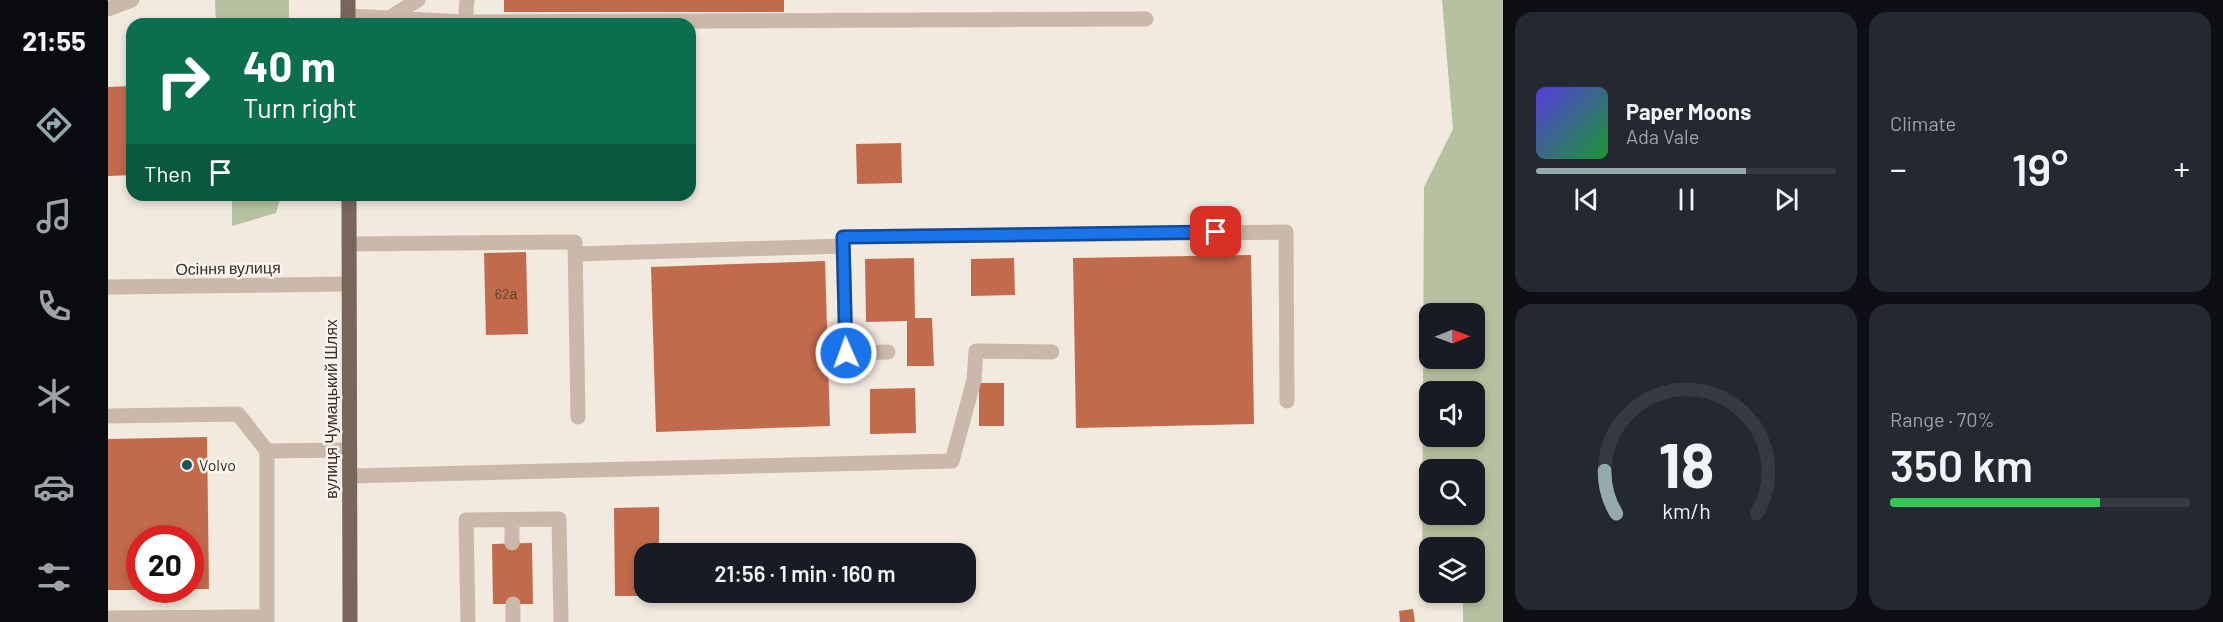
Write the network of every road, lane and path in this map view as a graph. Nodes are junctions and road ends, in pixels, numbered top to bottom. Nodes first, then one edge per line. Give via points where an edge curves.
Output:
1 (132, 0) edge
2 (348, 0) edge
3 (467, 0) edge
4 (410, 2) edge
5 (108, 9) edge
6 (348, 18) edge
7 (389, 18) edge
8 (465, 18) edge
9 (1146, 19) dead end
10 (696, 21) edge
11 (349, 201) edge
12 (349, 244) junction
13 (843, 246) junction
14 (576, 254) junction
15 (349, 285) junction
16 (108, 287) edge
17 (888, 352) dead end
18 (1052, 352) dead end
19 (1287, 401) dead end
20 (108, 416) edge
21 (578, 417) dead end
22 (350, 450) junction
23 (267, 451) junction
24 (350, 476) junction
25 (512, 520) junction
26 (512, 543) dead end
27 (513, 604) dead end
28 (108, 618) edge
29 (267, 619) edge
30 (350, 622) edge
31 (468, 622) edge
32 (513, 622) edge
33 (561, 622) edge

1 - 5 street
2 - 6 main road
3 - 8 street
4 - 7 street
9 - 10 street
11 - 12 main road, вулиця Чумацький Шлях
12 - 14 street via 575,242
12 - 15 main road, вулиця Чумацький Шлях
13 - 14 street
13 - 17 street via 846,353
13 - 19 street via 843,237 1286,232
14 - 21 street
15 - 16 street, Осіння вулиця
15 - 22 main road, вулиця Чумацький Шлях
18 - 24 street via 976,351 974,380 952,461
20 - 23 street via 238,414
22 - 23 street
22 - 24 main road, вулиця Чумацький Шлях
23 - 29 street
24 - 30 main road, вулиця Чумацький Шлях
25 - 26 street
25 - 31 street via 466,520
25 - 33 street via 559,519
27 - 32 street
28 - 29 street

